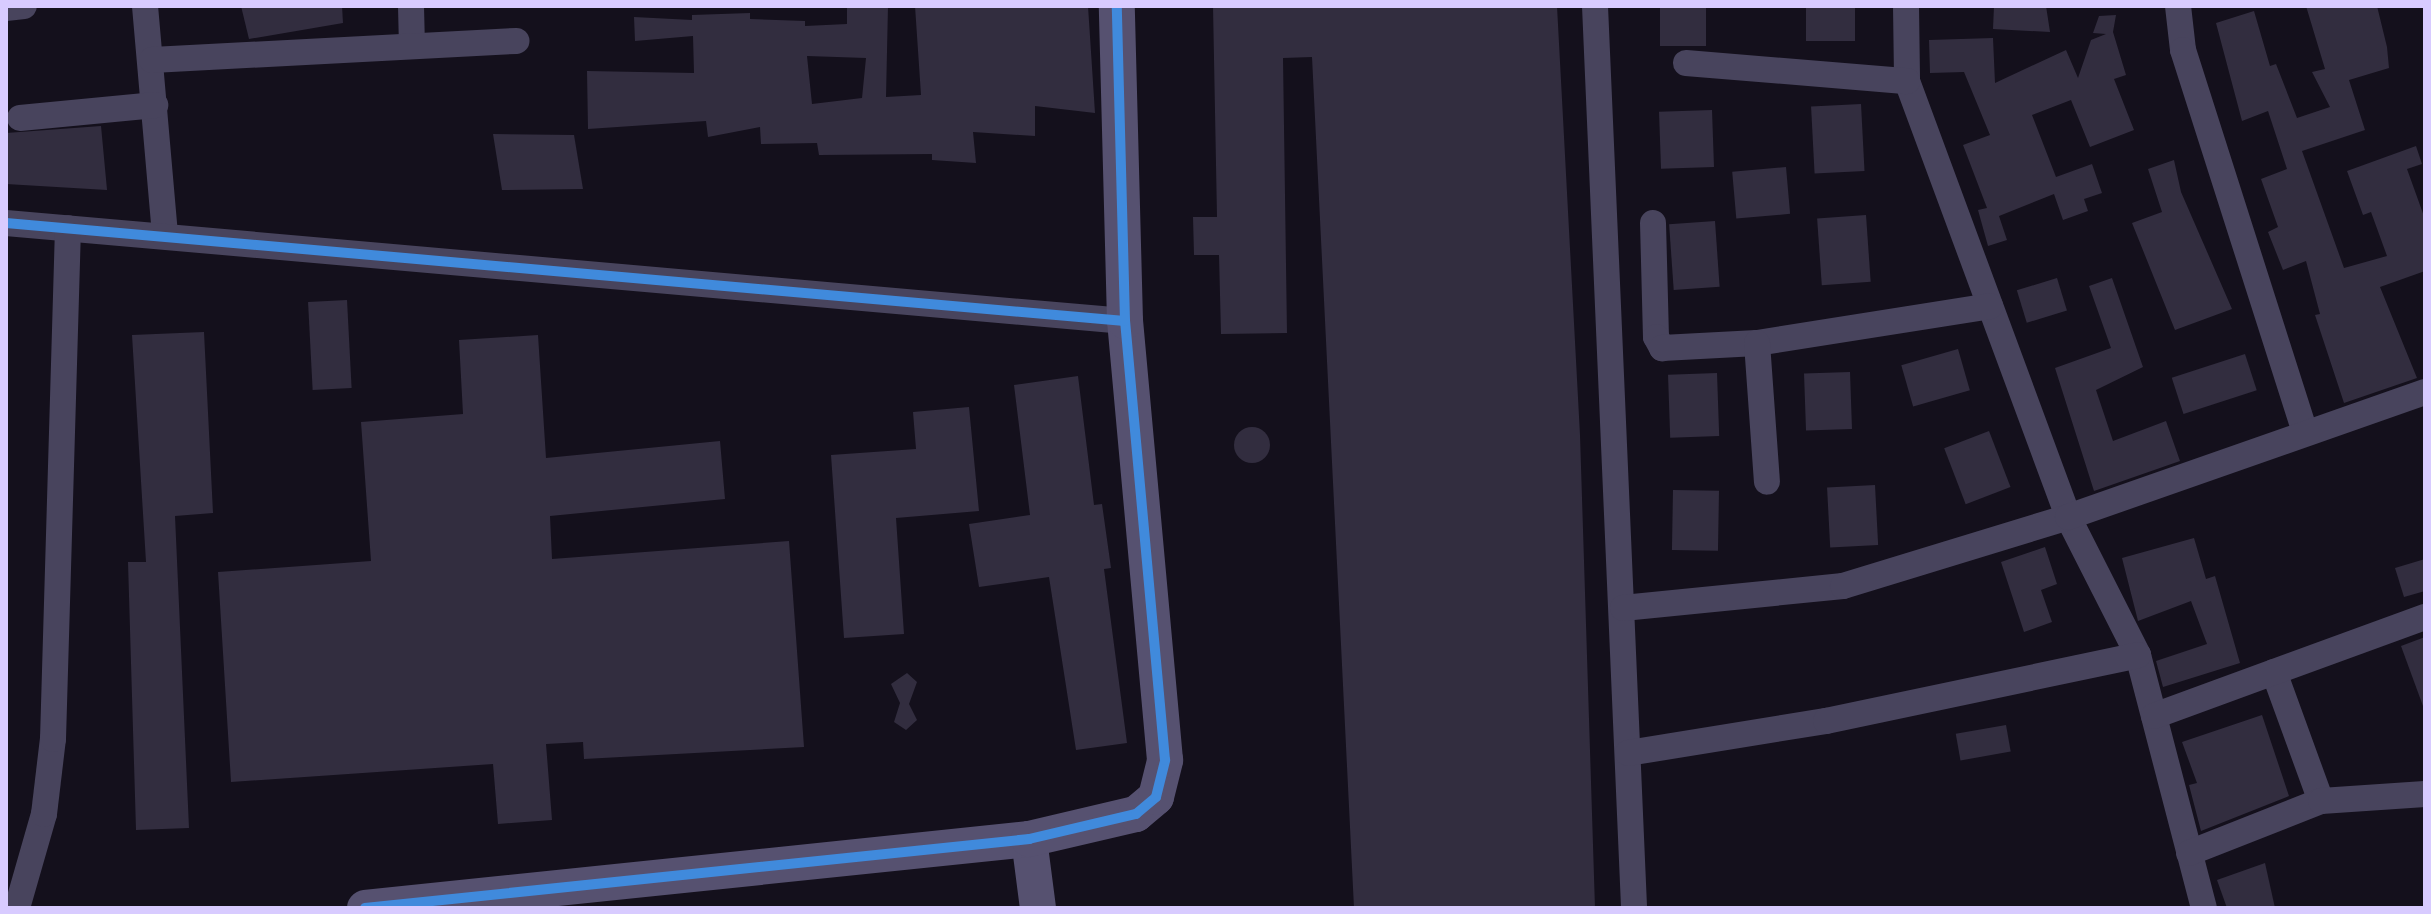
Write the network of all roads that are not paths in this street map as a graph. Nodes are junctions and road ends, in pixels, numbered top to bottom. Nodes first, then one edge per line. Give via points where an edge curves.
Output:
1 (24, 6) edge
2 (145, 6) edge
3 (411, 6) edge
4 (1117, 6) edge
5 (1595, 6) edge
6 (1906, 6) edge
7 (2178, 6) edge
8 (6, 8) edge
9 (517, 41) dead end
10 (412, 46) junction
11 (152, 60) junction
12 (1686, 63) dead end
13 (1907, 81) junction
14 (155, 105) junction
15 (20, 118) dead end
16 (6, 223) edge
17 (1653, 223) dead end
18 (68, 228) junction
19 (165, 236) junction
20 (1990, 306) junction
21 (1125, 321) junction
22 (1757, 343) junction
23 (2425, 392) edge
24 (2305, 433) junction
25 (1767, 482) dead end
26 (2068, 517) junction
27 (1623, 608) junction
28 (2425, 617) edge
29 (2138, 655) junction
30 (2274, 672) junction
31 (2154, 716) junction
32 (1628, 753) junction
33 (2425, 794) edge
34 (2321, 801) junction
35 (1029, 839) junction
36 (2189, 853) junction
37 (526, 900) edge
38 (17, 908) edge
39 (365, 908) edge
40 (1038, 908) edge
41 (1634, 908) edge
42 (2204, 908) edge

1 - 8 street
2 - 11 street
3 - 10 street
4 - 21 street
5 - 27 street
6 - 13 street
7 - 24 street via 2183,50
9 - 10 street
10 - 11 street
11 - 14 street
12 - 13 street
13 - 20 street
14 - 15 street
14 - 19 street
16 - 18 street
17 - 22 street via 1656,337 1662,348
18 - 19 street
18 - 38 street via 53,739 44,814
19 - 21 street
20 - 22 street
20 - 26 street
21 - 35 street via 1165,760 1156,797 1136,814
22 - 25 street
23 - 24 street
24 - 26 street
26 - 27 street via 1843,586
26 - 29 street
27 - 32 street
28 - 30 street
29 - 31 street
29 - 32 street via 1826,721
30 - 31 street
30 - 34 street
31 - 36 street
32 - 41 street
33 - 34 street
34 - 36 street
35 - 37 street
35 - 40 street
36 - 42 street
37 - 39 street

